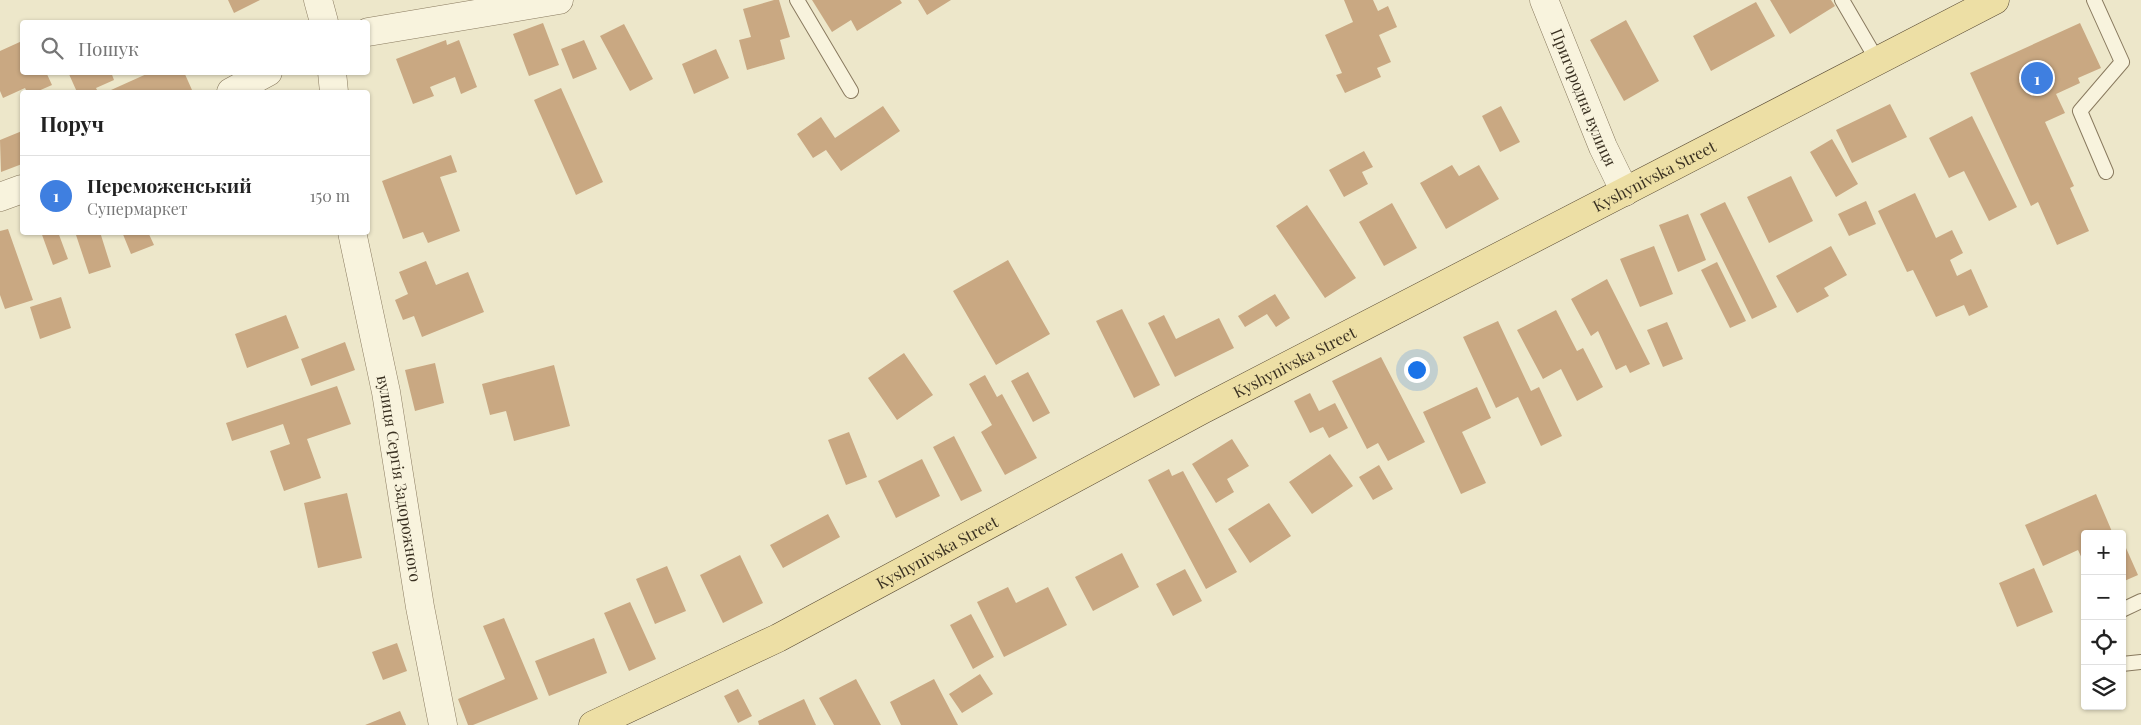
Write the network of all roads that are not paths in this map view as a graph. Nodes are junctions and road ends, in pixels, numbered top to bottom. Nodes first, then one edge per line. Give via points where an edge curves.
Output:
1 (318, 0) edge
2 (559, 0) edge
3 (797, 0) edge
4 (1544, 0) edge
5 (1842, 0) edge
6 (1996, 0) edge
7 (2094, 0) edge
8 (323, 20) edge
9 (370, 32) edge
10 (1877, 60) junction
11 (262, 75) edge
12 (332, 75) edge
13 (234, 90) edge
14 (334, 90) edge
15 (851, 91) dead end
16 (2106, 172) dead end
17 (20, 190) edge
18 (1625, 192) junction
19 (0, 197) edge
20 (353, 235) edge
21 (2141, 601) edge
22 (2126, 608) edge
23 (2141, 662) edge
24 (2126, 664) edge
25 (443, 725) edge
26 (593, 725) edge

1 - 8 street
2 - 9 street
3 - 15 lane
4 - 18 street, Пригородна вулиця via 1603,147
5 - 10 lane
6 - 10 main road, Kyshynivska Street
7 - 16 lane via 2122,62 2080,112
10 - 18 main road, Kyshynivska Street
11 - 13 street
12 - 14 street
17 - 19 street
18 - 26 main road, Kyshynivska Street via 1202,410 778,638
20 - 25 street, вулиця Сергія Задорожного via 386,392 420,606
21 - 22 lane
23 - 24 lane

